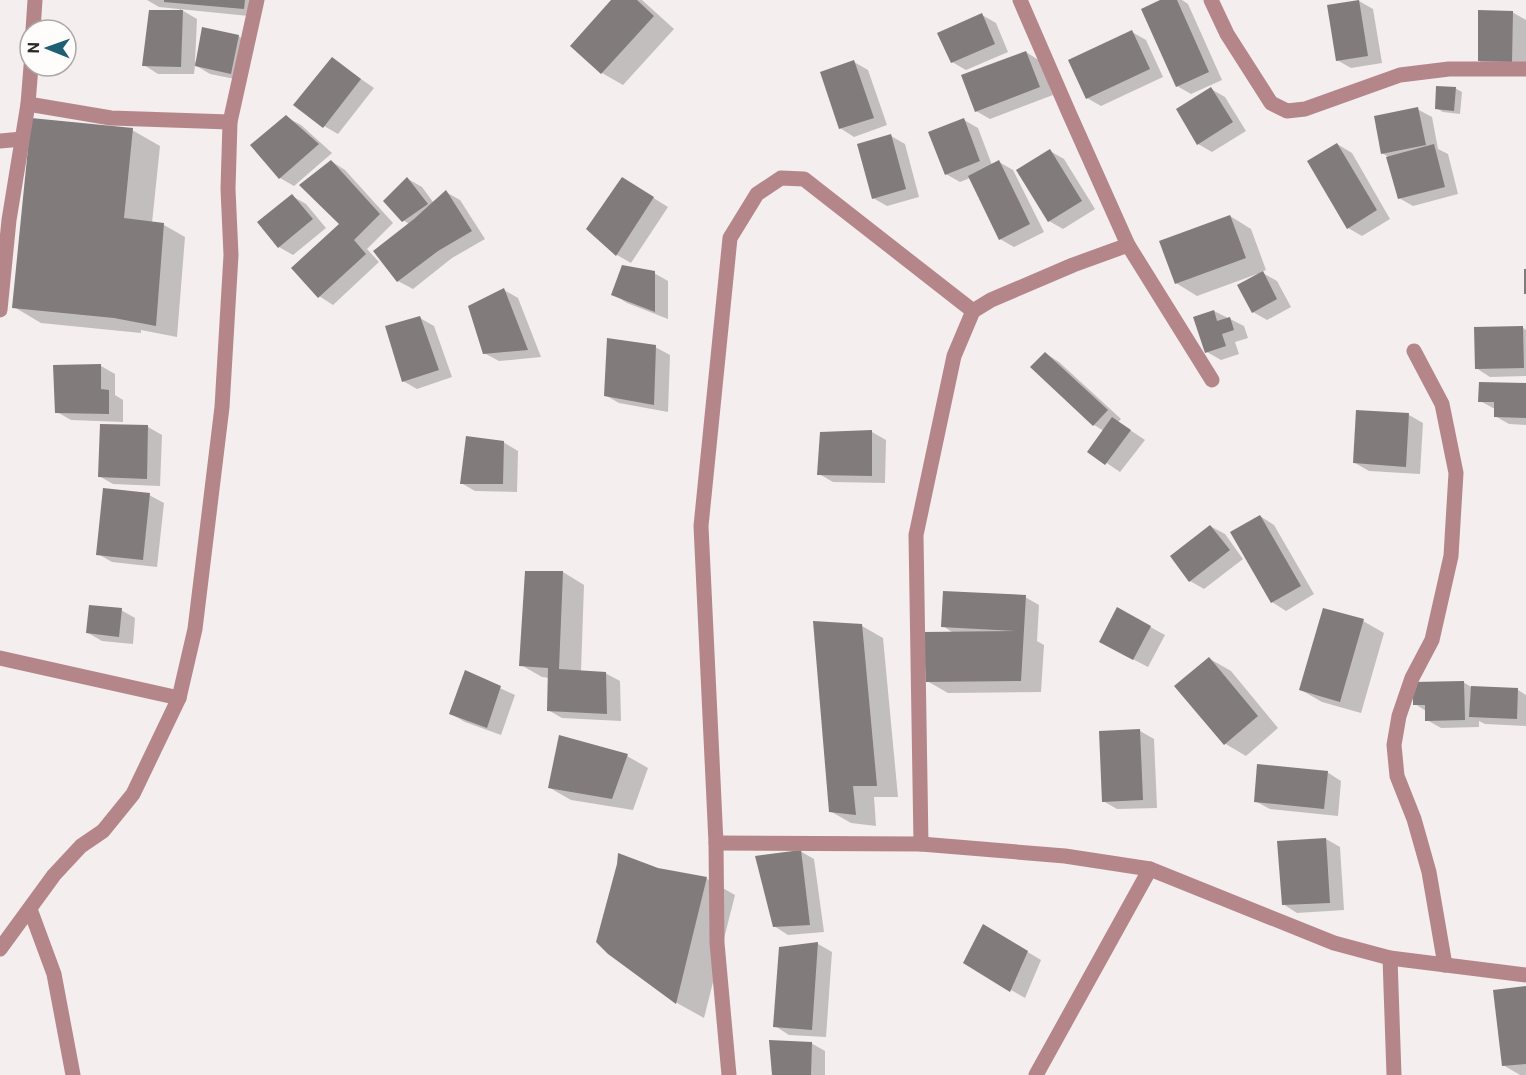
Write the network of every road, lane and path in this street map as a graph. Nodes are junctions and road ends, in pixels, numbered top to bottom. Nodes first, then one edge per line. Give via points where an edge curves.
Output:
1 (35, 0) edge
2 (256, 0) edge
3 (1020, 0) edge
4 (1211, 0) edge
5 (34, 18) edge
6 (1526, 69) edge
7 (30, 78) edge
8 (28, 104) junction
9 (230, 122) junction
10 (22, 139) junction
11 (0, 141) edge
12 (1128, 245) junction
13 (0, 310) edge
14 (973, 311) junction
15 (1414, 351) dead end
16 (1212, 380) dead end
17 (0, 658) edge
18 (179, 698) junction
19 (716, 843) junction
20 (921, 844) junction
21 (1150, 869) junction
22 (30, 909) junction
23 (0, 949) edge
24 (1390, 958) junction
25 (1445, 965) junction
26 (1526, 975) edge
27 (73, 1075) edge
28 (729, 1075) edge
29 (1036, 1075) edge
30 (1394, 1075) edge

1 - 5 street
2 - 9 street
3 - 12 street
4 - 6 street via 1270,104 1287,111 1305,109 1400,75 1449,69
7 - 8 street
8 - 9 street via 111,118
8 - 10 street
9 - 18 street via 231,255 222,407 195,628
10 - 11 street
10 - 13 street
12 - 14 street
12 - 16 street
14 - 19 street via 804,179 782,178 757,194 730,238 701,526
14 - 20 street via 954,356 916,535
15 - 25 street via 1442,404 1456,473 1450,556 1432,640 1412,678 1394,745 1398,776 1429,872
17 - 18 street
18 - 22 street via 134,794 103,831 81,846 54,875
19 - 20 street
19 - 28 street via 717,943
20 - 21 street via 1065,856
21 - 24 street via 1334,943
21 - 29 street
22 - 23 street
22 - 27 street via 54,974
24 - 25 street
24 - 30 street
25 - 26 street

